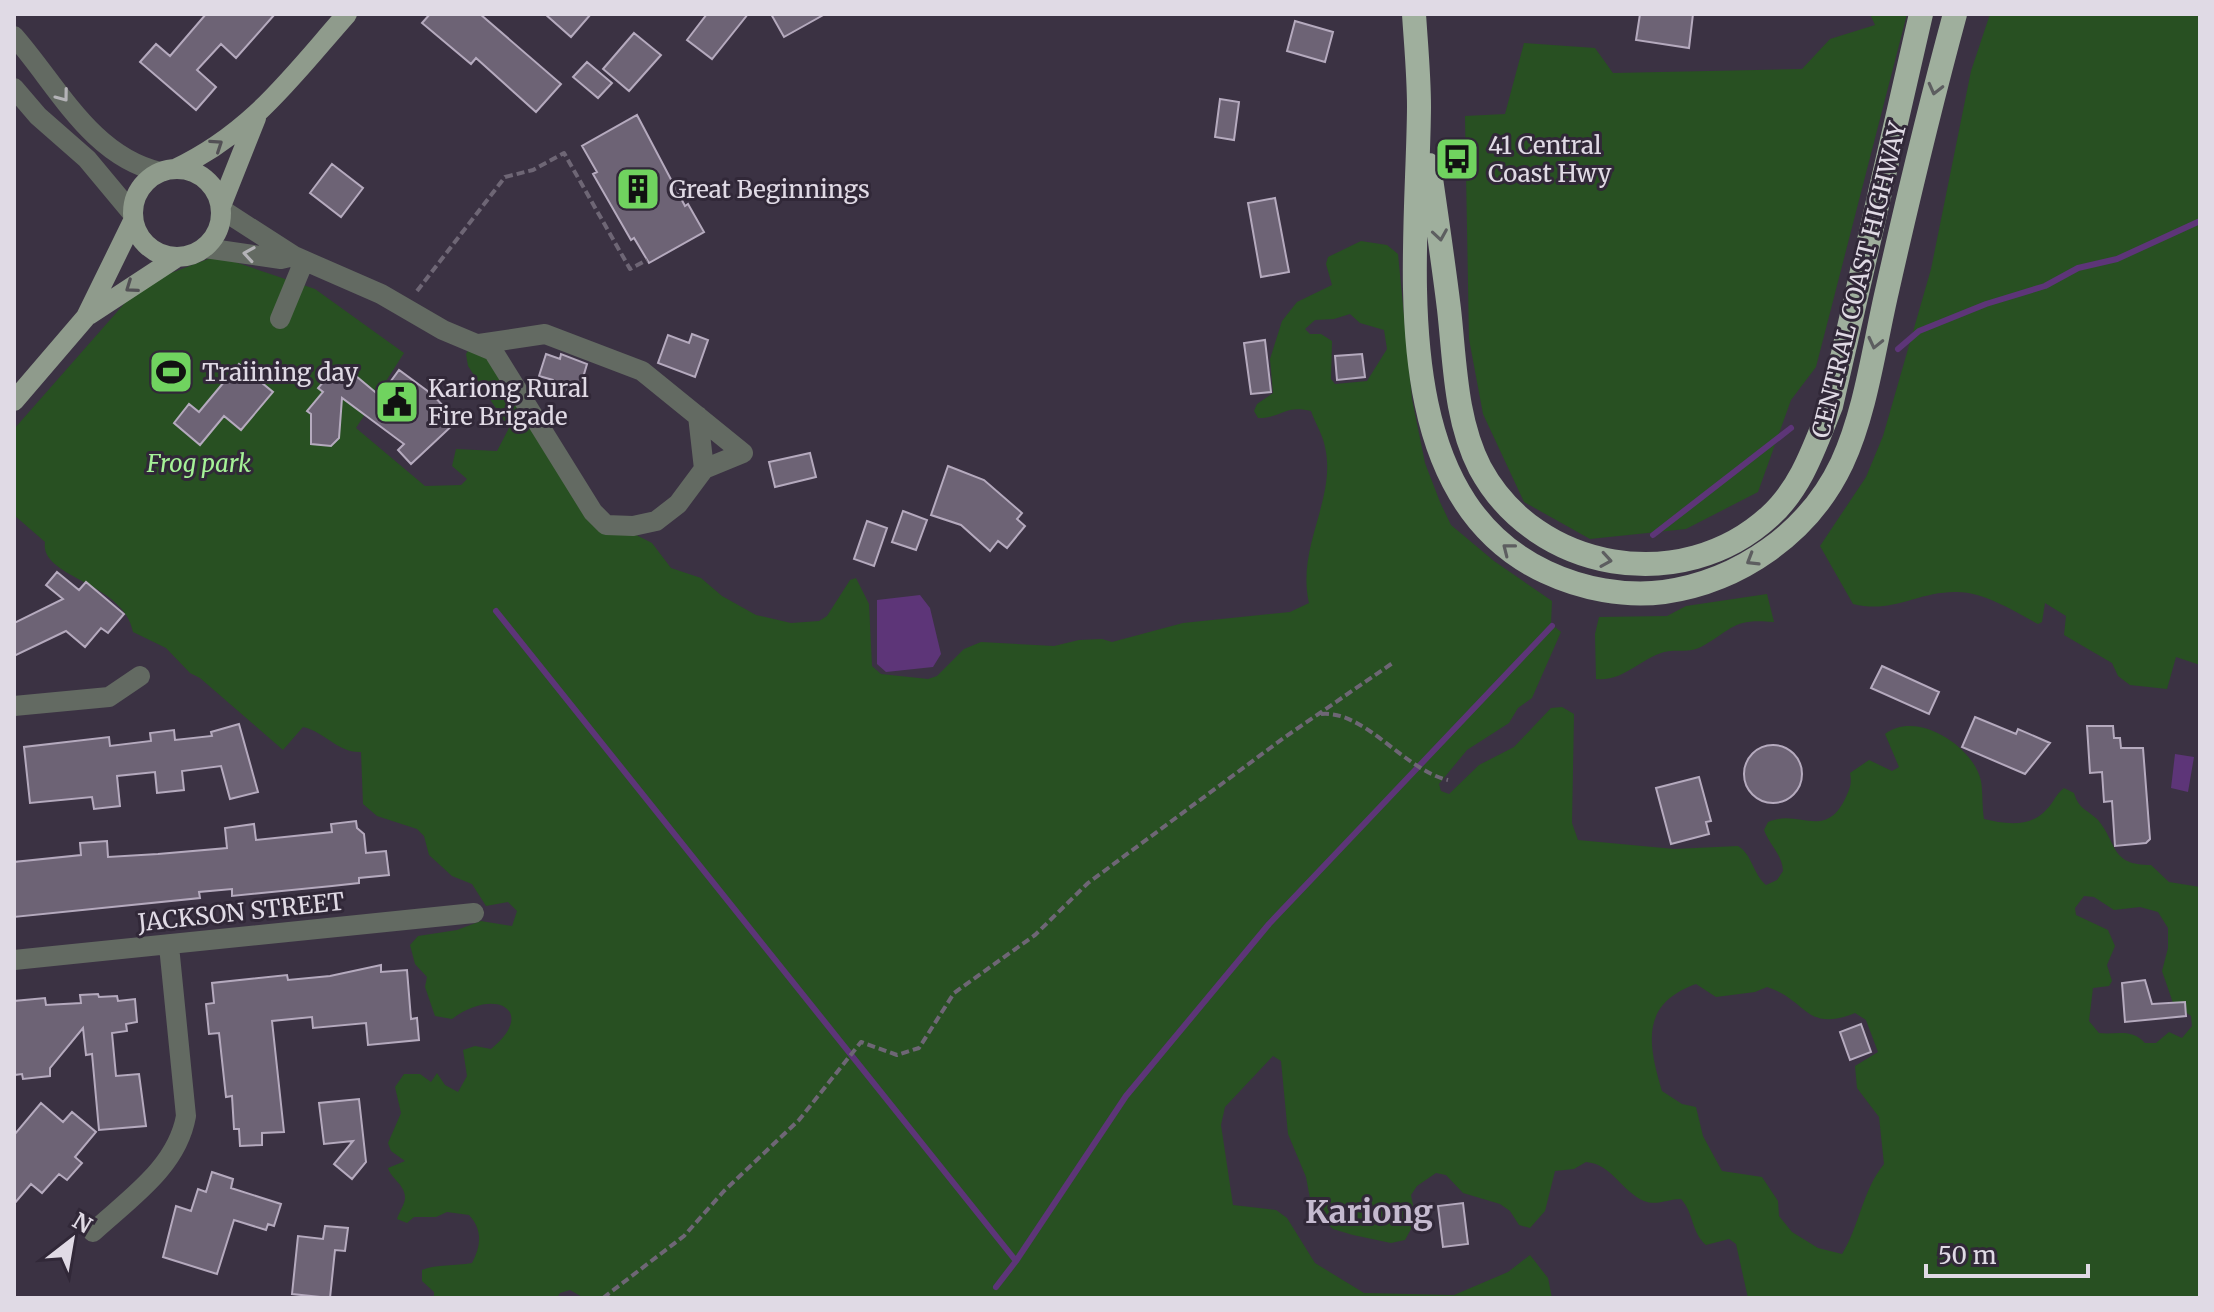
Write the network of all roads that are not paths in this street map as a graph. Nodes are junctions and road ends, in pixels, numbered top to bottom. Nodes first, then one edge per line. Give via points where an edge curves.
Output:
1 (347, 14) edge
2 (1414, 14) edge
3 (1921, 14) edge
4 (1955, 14) edge
5 (14, 36) edge
6 (14, 88) edge
7 (1419, 103) junction
8 (256, 118) junction
9 (168, 170) junction
10 (221, 207) junction
11 (133, 217) junction
12 (205, 248) junction
13 (176, 258) junction
14 (299, 258) junction
15 (86, 317) junction
16 (280, 319) dead end
17 (479, 344) junction
18 (14, 401) edge
19 (698, 416) junction
20 (704, 469) junction
21 (140, 676) dead end
22 (14, 706) edge
23 (474, 913) dead end
24 (169, 946) junction
25 (14, 960) edge
26 (93, 1232) dead end

1 - 8 main road
2 - 7 highway, CENTRAL COAST HIGHWAY
7 -> 3 highway, CENTRAL COAST HIGHWAY via 1461,421 1479,466 1501,501 1536,533 1578,555 1632,564 1688,561 1770,517 1796,486 1811,456 1831,406
4 -> 7 highway, CENTRAL COAST HIGHWAY via 1842,462 1818,502 1783,541 1730,573 1693,587 1660,592 1582,586 1532,566 1484,527 1449,476 1431,427 1421,356 1415,267
5 -> 9 street via 95,138 122,158
6 - 11 street via 87,159
9 -> 8 main road via 197,159
8 - 10 main road
9 - 10 main road via 200,175
9 - 11 main road via 143,184
10 - 12 main road via 218,231
10 - 14 street
11 - 13 main road via 144,243
11 - 15 main road
12 - 13 main road
14 -> 12 street
13 -> 15 main road
14 - 16 street
14 - 17 street
15 - 18 main road
17 - 19 street via 545,334 642,371
17 - 20 street via 493,351 606,525 656,521 678,504
19 - 20 street
19 - 20 street via 743,453
21 - 22 street via 109,697
23 - 24 street, JACKSON STREET
24 - 25 street, JACKSON STREET
24 - 26 street via 186,1116 182,1138 155,1175

